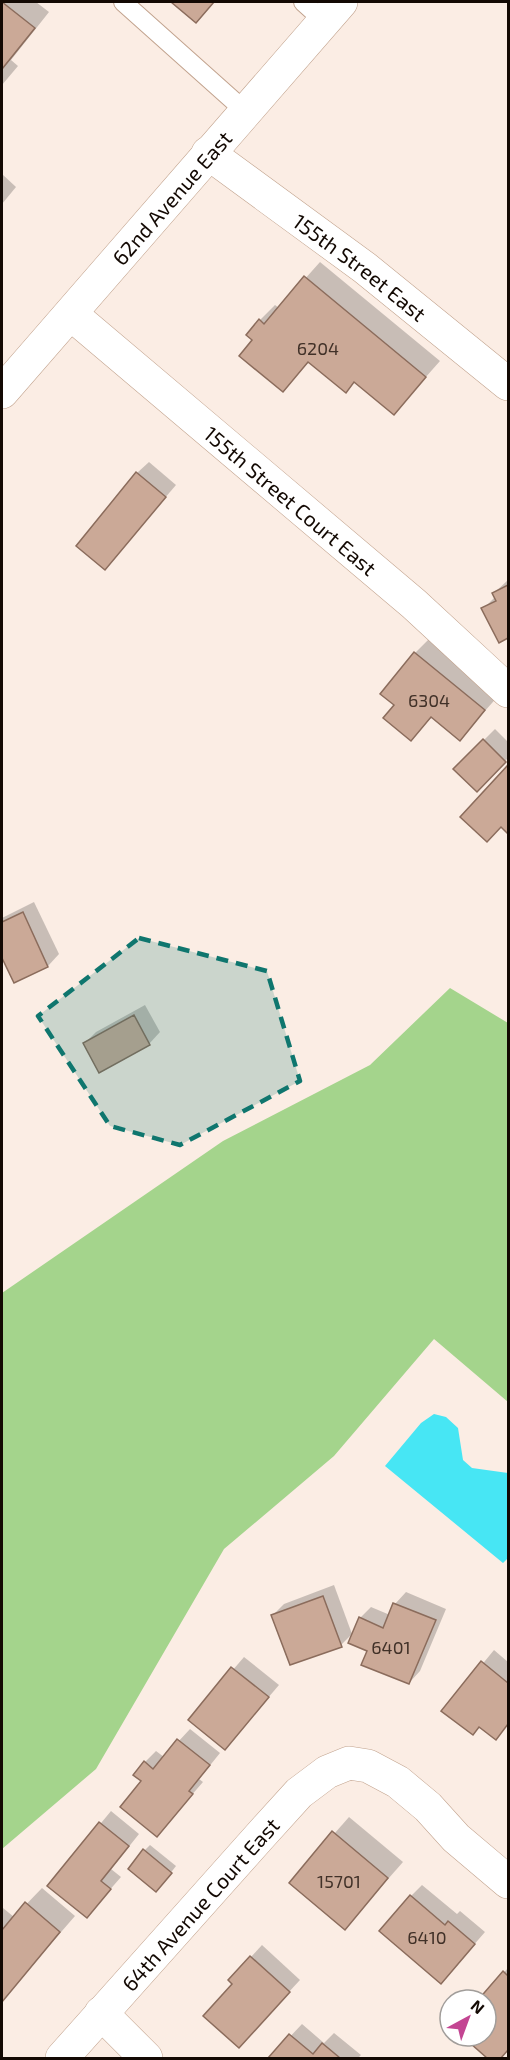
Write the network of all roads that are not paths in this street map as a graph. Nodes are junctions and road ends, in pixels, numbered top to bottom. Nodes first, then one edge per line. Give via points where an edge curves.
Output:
1 (123, 2) edge
2 (323, 8) edge
3 (245, 111) junction
4 (208, 153) junction
5 (71, 314) junction
6 (508, 384) edge
7 (2, 392) edge
8 (508, 691) edge
9 (508, 1882) edge
10 (101, 2013) junction
11 (62, 2058) edge
12 (146, 2058) edge

1 - 3 lane
2 - 3 street, 62nd Avenue East
3 - 4 street, 62nd Avenue East
4 - 5 street, 62nd Avenue East
4 - 6 street, 155th Street East via 365,268
5 - 7 street, 62nd Avenue East
5 - 8 street, 155th Street Court East via 414,604
9 - 10 street, 64th Avenue Court East via 399,1782 368,1766 349,1763 327,1772 299,1794
10 - 11 street, 64th Avenue Court East
10 - 12 street

